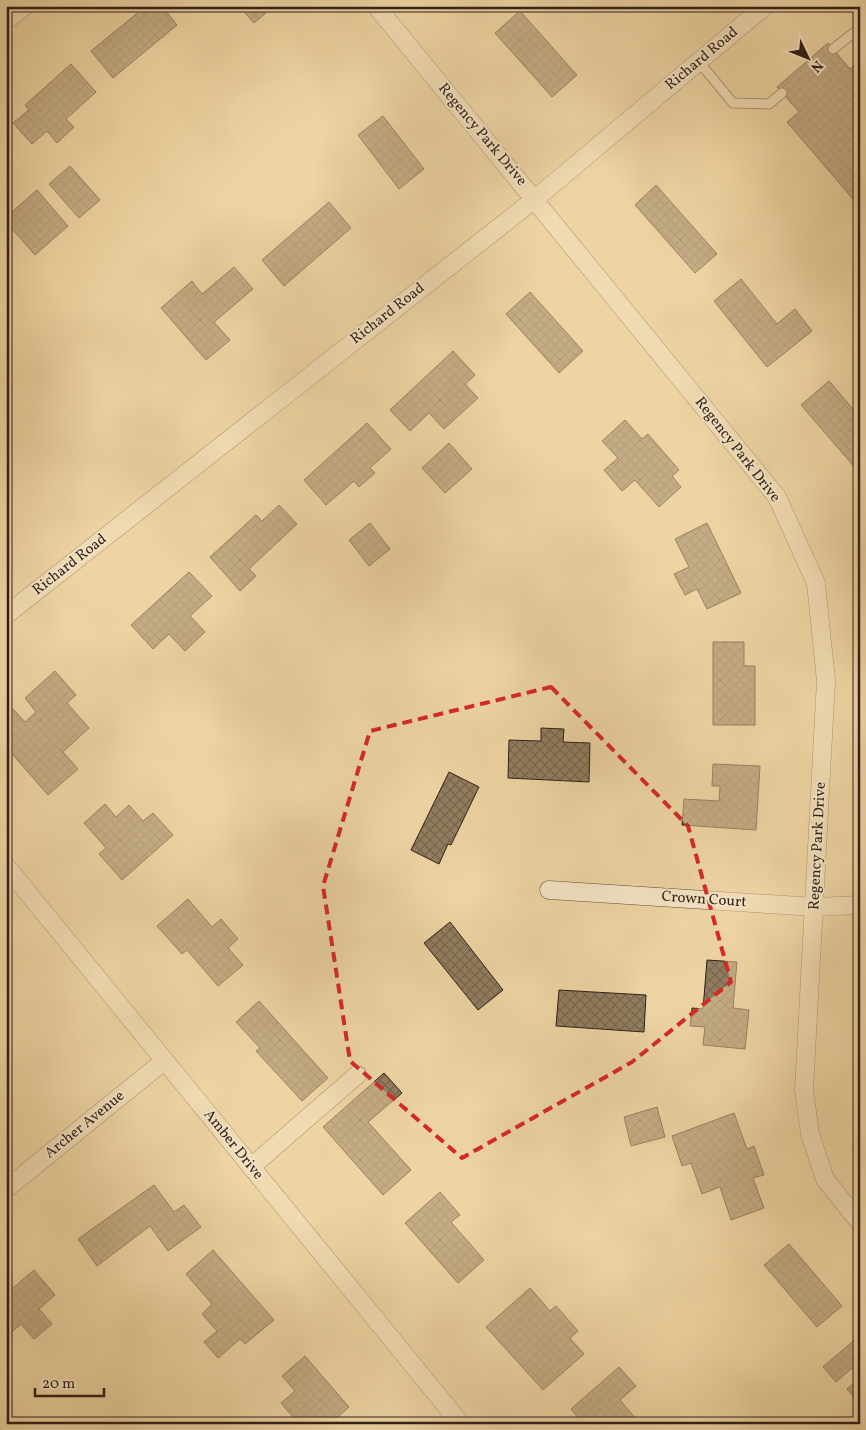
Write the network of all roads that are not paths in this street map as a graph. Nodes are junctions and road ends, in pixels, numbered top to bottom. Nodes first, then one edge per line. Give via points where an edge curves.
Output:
1 (25, 6) edge
2 (376, 6) edge
3 (765, 6) edge
4 (853, 6) edge
5 (860, 14) edge
6 (6, 21) edge
7 (860, 28) edge
8 (833, 49) dead end
9 (699, 62) junction
10 (782, 93) dead end
11 (535, 199) junction
12 (6, 615) edge
13 (6, 866) edge
14 (549, 890) dead end
15 (860, 906) edge
16 (814, 907) junction
17 (164, 1061) junction
18 (358, 1075) dead end
19 (250, 1167) junction
20 (6, 1189) edge
21 (860, 1222) edge
22 (461, 1424) edge

1 - 6 street
2 - 11 street, Regency Park Drive
3 - 9 street, Richard Road
4 - 5 lane
7 - 8 lane
9 - 10 lane via 733,103 768,104
9 - 11 street, Richard Road
11 - 12 street, Richard Road
11 - 16 street, Regency Park Drive via 777,497 816,583 826,681
13 - 17 street, Amber Drive
14 - 16 street, Crown Court
15 - 16 street, Crown Court
16 - 21 street, Regency Park Drive via 804,1090 810,1134 825,1179
17 - 19 street, Amber Drive
17 - 20 street, Archer Avenue
18 - 19 street
19 - 22 street, Amber Drive

